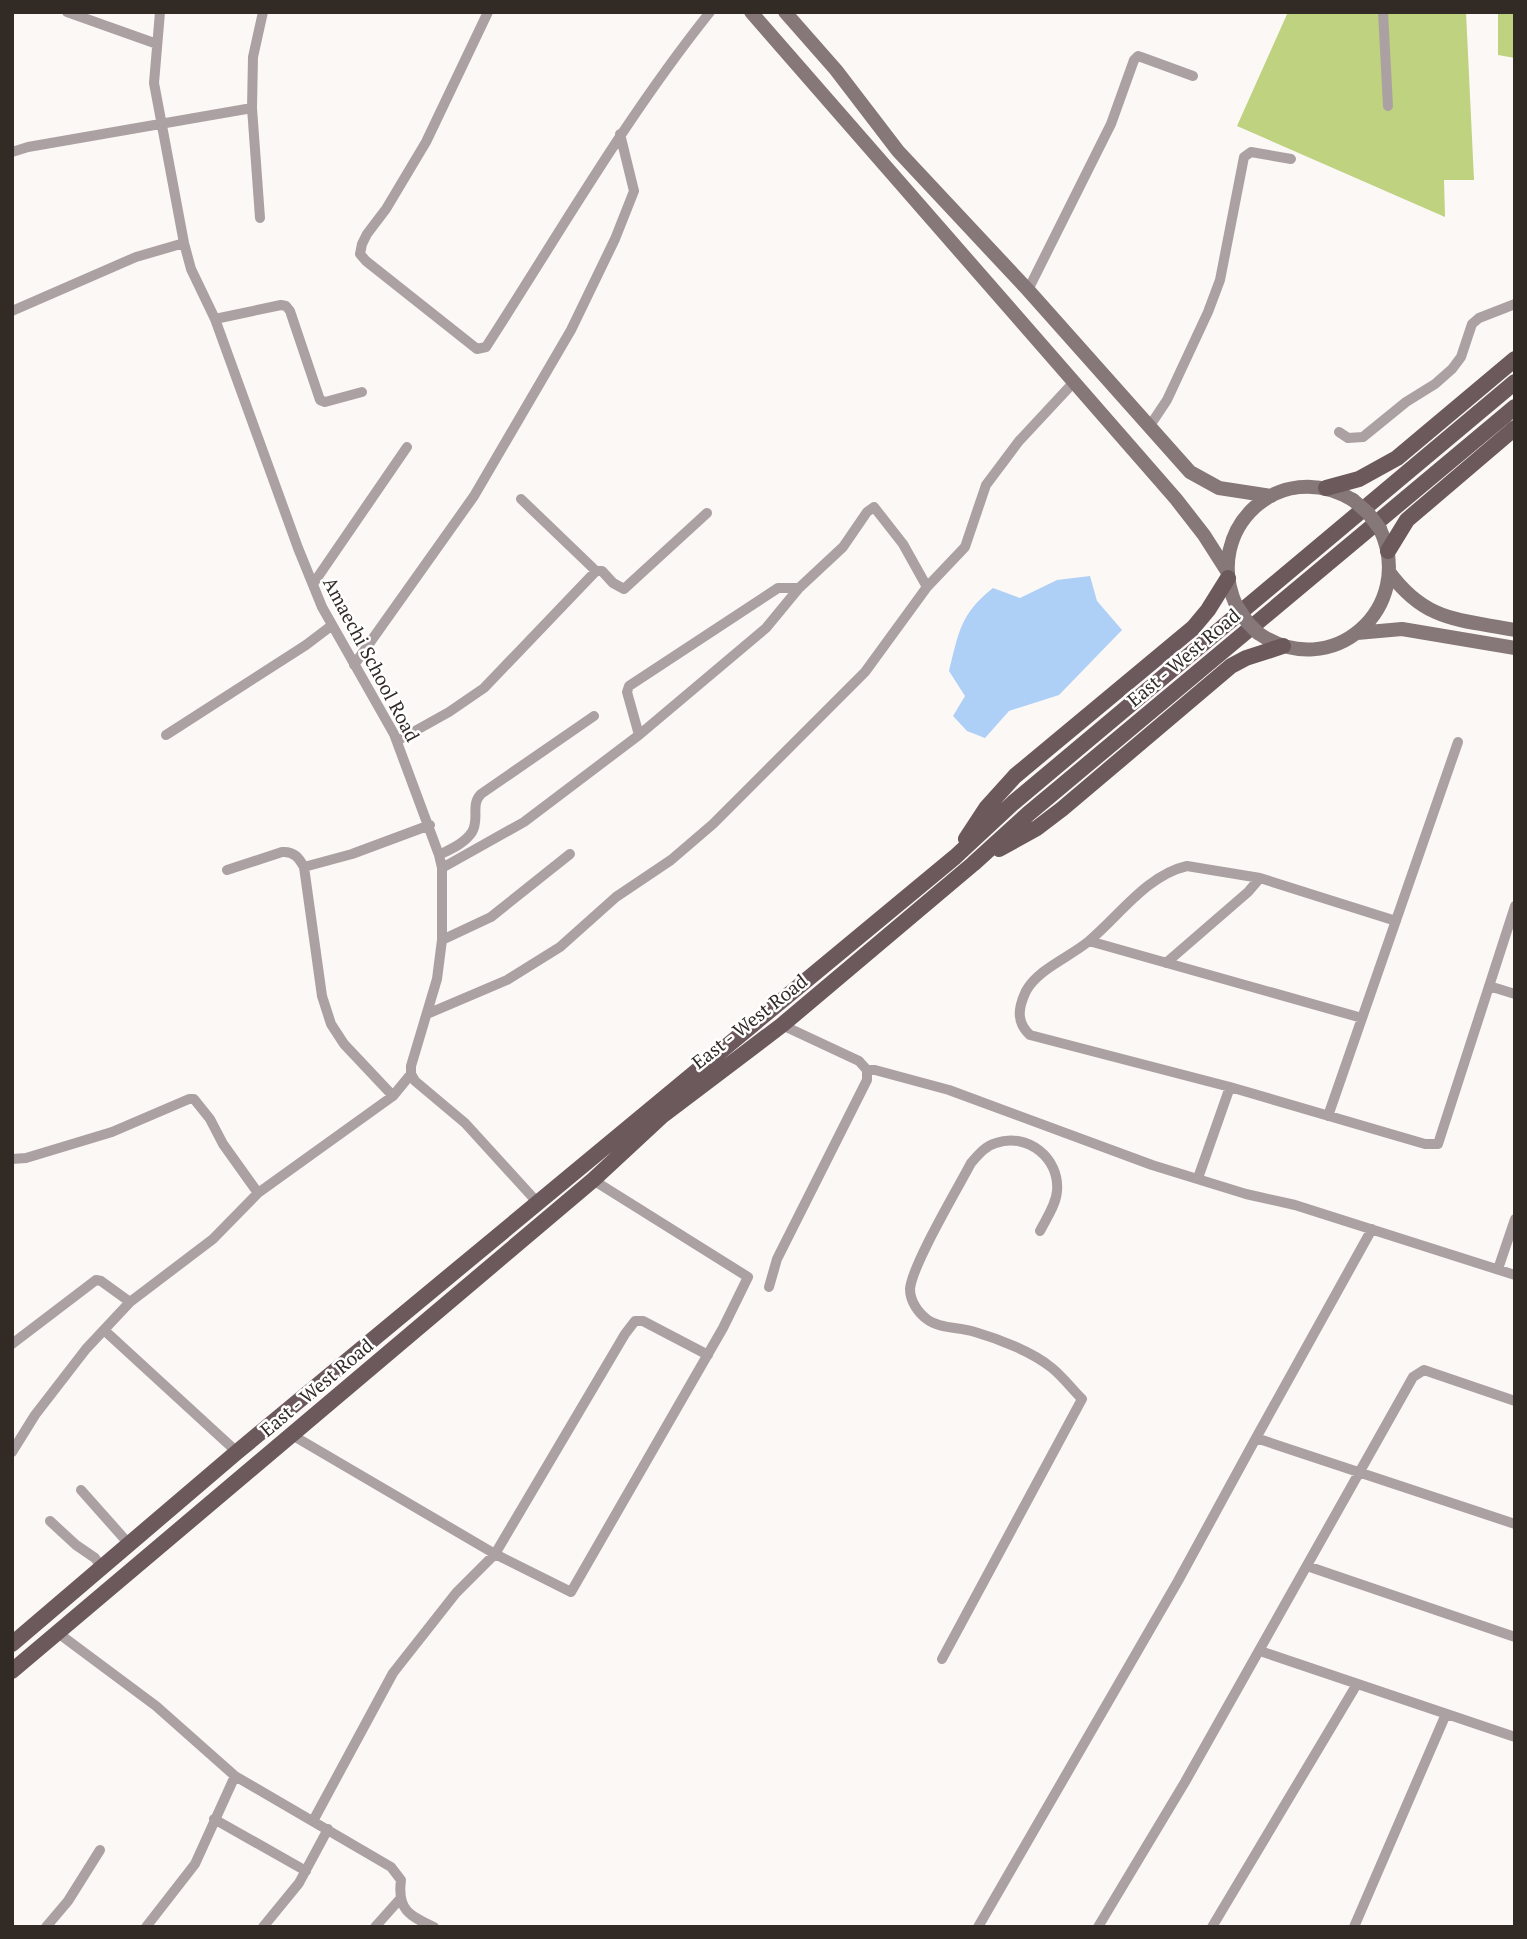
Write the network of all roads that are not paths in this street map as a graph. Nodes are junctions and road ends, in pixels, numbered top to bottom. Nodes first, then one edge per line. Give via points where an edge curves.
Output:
1 (67, 12) edge
2 (160, 12) edge
3 (262, 12) edge
4 (488, 12) edge
5 (710, 12) edge
6 (751, 12) edge
7 (785, 12) edge
8 (1383, 12) edge
9 (157, 44) junction
10 (1193, 76) dead end
11 (1388, 106) dead end
12 (252, 108) junction
13 (162, 123) junction
14 (620, 134) junction
15 (12, 152) edge
16 (1291, 159) dead end
17 (260, 218) dead end
18 (184, 243) junction
19 (1028, 290) junction
20 (1515, 304) edge
21 (12, 311) edge
22 (215, 319) junction
23 (1515, 359) edge
24 (1074, 382) junction
25 (1515, 382) edge
26 (362, 392) dead end
27 (1515, 407) edge
28 (1149, 426) junction
29 (1515, 428) edge
30 (1339, 432) dead end
31 (407, 447) dead end
32 (1326, 488) junction
33 (1271, 496) junction
34 (521, 499) dead end
35 (707, 513) dead end
36 (1388, 551) junction
37 (596, 571) junction
38 (1389, 572) junction
39 (1227, 575) junction
40 (313, 584) junction
41 (799, 587) junction
42 (927, 587) junction
43 (331, 626) junction
44 (1515, 630) edge
45 (1357, 633) junction
46 (1283, 646) junction
47 (1515, 648) edge
48 (354, 665) junction
49 (594, 716) dead end
50 (166, 735) dead end
51 (639, 735) junction
52 (397, 741) junction
53 (1458, 742) dead end
54 (430, 825) junction
55 (570, 854) dead end
56 (439, 855) junction
57 (955, 857) junction
58 (973, 864) junction
59 (304, 867) junction
60 (442, 869) junction
61 (227, 870) dead end
62 (1260, 878) junction
63 (1515, 906) edge
64 (1396, 920) junction
65 (442, 940) junction
66 (1089, 941) junction
67 (1166, 963) junction
68 (1489, 986) junction
69 (1515, 994) edge
70 (427, 1014) junction
71 (1362, 1017) junction
72 (782, 1025) junction
73 (867, 1070) junction
74 (411, 1074) junction
75 (1230, 1087) junction
76 (393, 1096) junction
77 (1328, 1115) junction
78 (12, 1159) edge
79 (1198, 1178) junction
80 (593, 1180) junction
81 (258, 1193) junction
82 (537, 1202) junction
83 (1515, 1219) edge
84 (1371, 1229) junction
85 (1040, 1231) dead end
86 (1498, 1269) junction
87 (1515, 1275) edge
88 (769, 1287) dead end
89 (130, 1302) junction
90 (104, 1330) junction
91 (12, 1344) edge
92 (708, 1355) junction
93 (1515, 1401) edge
94 (12, 1425) edge
95 (24, 1432) junction
96 (292, 1435) junction
97 (1256, 1438) junction
98 (12, 1452) edge
99 (237, 1452) junction
100 (1359, 1472) junction
101 (82, 1490) dead end
102 (50, 1521) dead end
103 (1515, 1524) edge
104 (129, 1544) junction
105 (495, 1554) junction
106 (1307, 1566) junction
107 (102, 1568) junction
108 (58, 1633) junction
109 (1515, 1637) edge
110 (12, 1644) edge
111 (1260, 1651) junction
112 (942, 1659) dead end
113 (12, 1671) edge
114 (1357, 1684) junction
115 (1446, 1714) junction
116 (1515, 1737) edge
117 (235, 1776) junction
118 (214, 1819) junction
119 (313, 1821) junction
120 (328, 1829) junction
121 (100, 1850) dead end
122 (306, 1871) junction
123 (400, 1899) junction
124 (1217, 1926) edge
125 (46, 1927) edge
126 (146, 1927) edge
127 (263, 1927) edge
128 (375, 1927) edge
129 (434, 1927) edge
130 (978, 1927) edge
131 (1098, 1927) edge
132 (1354, 1927) edge

1 - 9 street
2 - 9 street, Amaechi School Road
3 - 12 street via 253,57
4 - 14 street via 426,142 362,244 360,254 366,261 477,349 486,347
5 - 14 street
6 - 24 main road
7 - 19 main road via 898,151
8 - 11 street
9 - 13 street, Amaechi School Road via 154,82
10 - 19 street via 1138,56 1111,124
12 - 13 street
12 - 17 street
13 - 15 street
13 - 18 street, Amaechi School Road
14 - 48 street via 635,191 571,330 474,496
16 - 28 street via 1251,152 1244,157 1220,280 1167,400
18 - 21 street via 136,257
18 - 22 street, Amaechi School Road
19 - 28 main road
20 - 30 street via 1472,324 1452,369 1363,437 1348,438
22 - 26 street via 286,306 320,400
22 - 40 street, Amaechi School Road
23 - 32 main road via 1396,458 1359,479
24 - 39 main road via 1204,534
24 - 42 street via 986,485 965,547
25 - 57 main road, East - West Road via 1013,803
27 - 58 main road, East - West Road
28 - 33 main road via 1190,472 1206,482
29 - 36 main road via 1407,520
31 - 40 street
32 - 33 main road via 1298,487
32 - 36 main road, bridge via 1368,513
33 - 39 main road via 1236,530
34 - 37 street
35 - 37 street via 624,589
36 - 38 main road
37 - 52 street via 484,688
38 - 44 main road via 1420,605 1434,613
38 - 45 main road via 1380,606
39 - 46 main road, bridge via 1243,618 1258,633
39 - 57 main road via 1193,628 998,792
40 - 43 street, Amaechi School Road
41 - 42 street via 843,547 874,507 903,544
41 - 51 street via 766,628
41 - 51 street via 778,588 629,686
42 - 70 street via 865,672 671,860 616,897 560,947 507,981
43 - 48 street, Amaechi School Road
43 - 50 street
45 - 46 main road via 1318,649
45 - 47 main road via 1402,629
46 - 58 main road via 1231,666 1062,809
48 - 52 street, Amaechi School Road
49 - 56 street via 481,794 474,804 471,833
51 - 60 street via 524,822
52 - 54 street, Amaechi School Road
53 - 64 street
54 - 56 street, Amaechi School Road
54 - 59 street
55 - 65 street via 491,917
56 - 60 street, Amaechi School Road
57 - 82 main road, East - West Road
58 - 72 main road, East - West Road
59 - 61 street via 288,851
59 - 76 street via 322,996 331,1024
60 - 65 street, Amaechi School Road
62 - 64 street
62 - 66 street via 1178,868 1144,889
62 - 67 street
63 - 68 street
64 - 71 street
65 - 70 street, Amaechi School Road
66 - 67 street
66 - 75 street via 1027,989 1019,1011 1022,1027 1030,1035
67 - 71 street
68 - 69 street
68 - 77 street via 1438,1143 1425,1144
70 - 74 street, Amaechi School Road
71 - 77 street
72 - 73 street via 859,1061
72 - 80 main road, East - West Road via 662,1116
73 - 79 street via 949,1090
73 - 88 street via 867,1080 777,1259
74 - 76 street
74 - 82 street via 465,1123
75 - 77 street
75 - 79 street
76 - 81 street
78 - 81 street via 112,1132 194,1099
79 - 84 street
80 - 92 street via 748,1277
80 - 96 main road, East - West Road
81 - 89 street via 213,1239
82 - 99 main road, East - West Road
83 - 86 street
84 - 86 street
84 - 97 street
85 - 112 street via 1057,1193 1051,1162 1026,1142 995,1143 971,1163 913,1279 912,1301 928,1320 1012,1346 1051,1367 1082,1399
86 - 87 street
89 - 90 street
89 - 91 street via 96,1280
90 - 95 street
90 - 99 street
92 - 105 street via 635,1321
92 - 105 street via 571,1592
93 - 100 street via 1424,1370 1413,1377
94 - 95 street
95 - 98 street
96 - 105 street
96 - 108 main road, East - West Road
97 - 100 street
97 - 130 street
99 - 104 main road, East - West Road
100 - 103 street
100 - 106 street
101 - 104 street
102 - 107 street
104 - 107 main road, East - West Road
105 - 119 street via 456,1593 393,1672
106 - 109 street
106 - 111 street
107 - 110 main road, East - West Road
108 - 113 main road, East - West Road
108 - 117 street via 156,1706
111 - 114 street
111 - 131 street
114 - 115 street
114 - 124 street
115 - 116 street
115 - 132 street
117 - 118 street
117 - 119 street
118 - 122 street
118 - 126 street via 195,1864
119 - 120 street
120 - 122 street
120 - 123 street via 391,1867 401,1880
121 - 125 street
122 - 127 street
123 - 128 street
123 - 129 street via 407,1913

